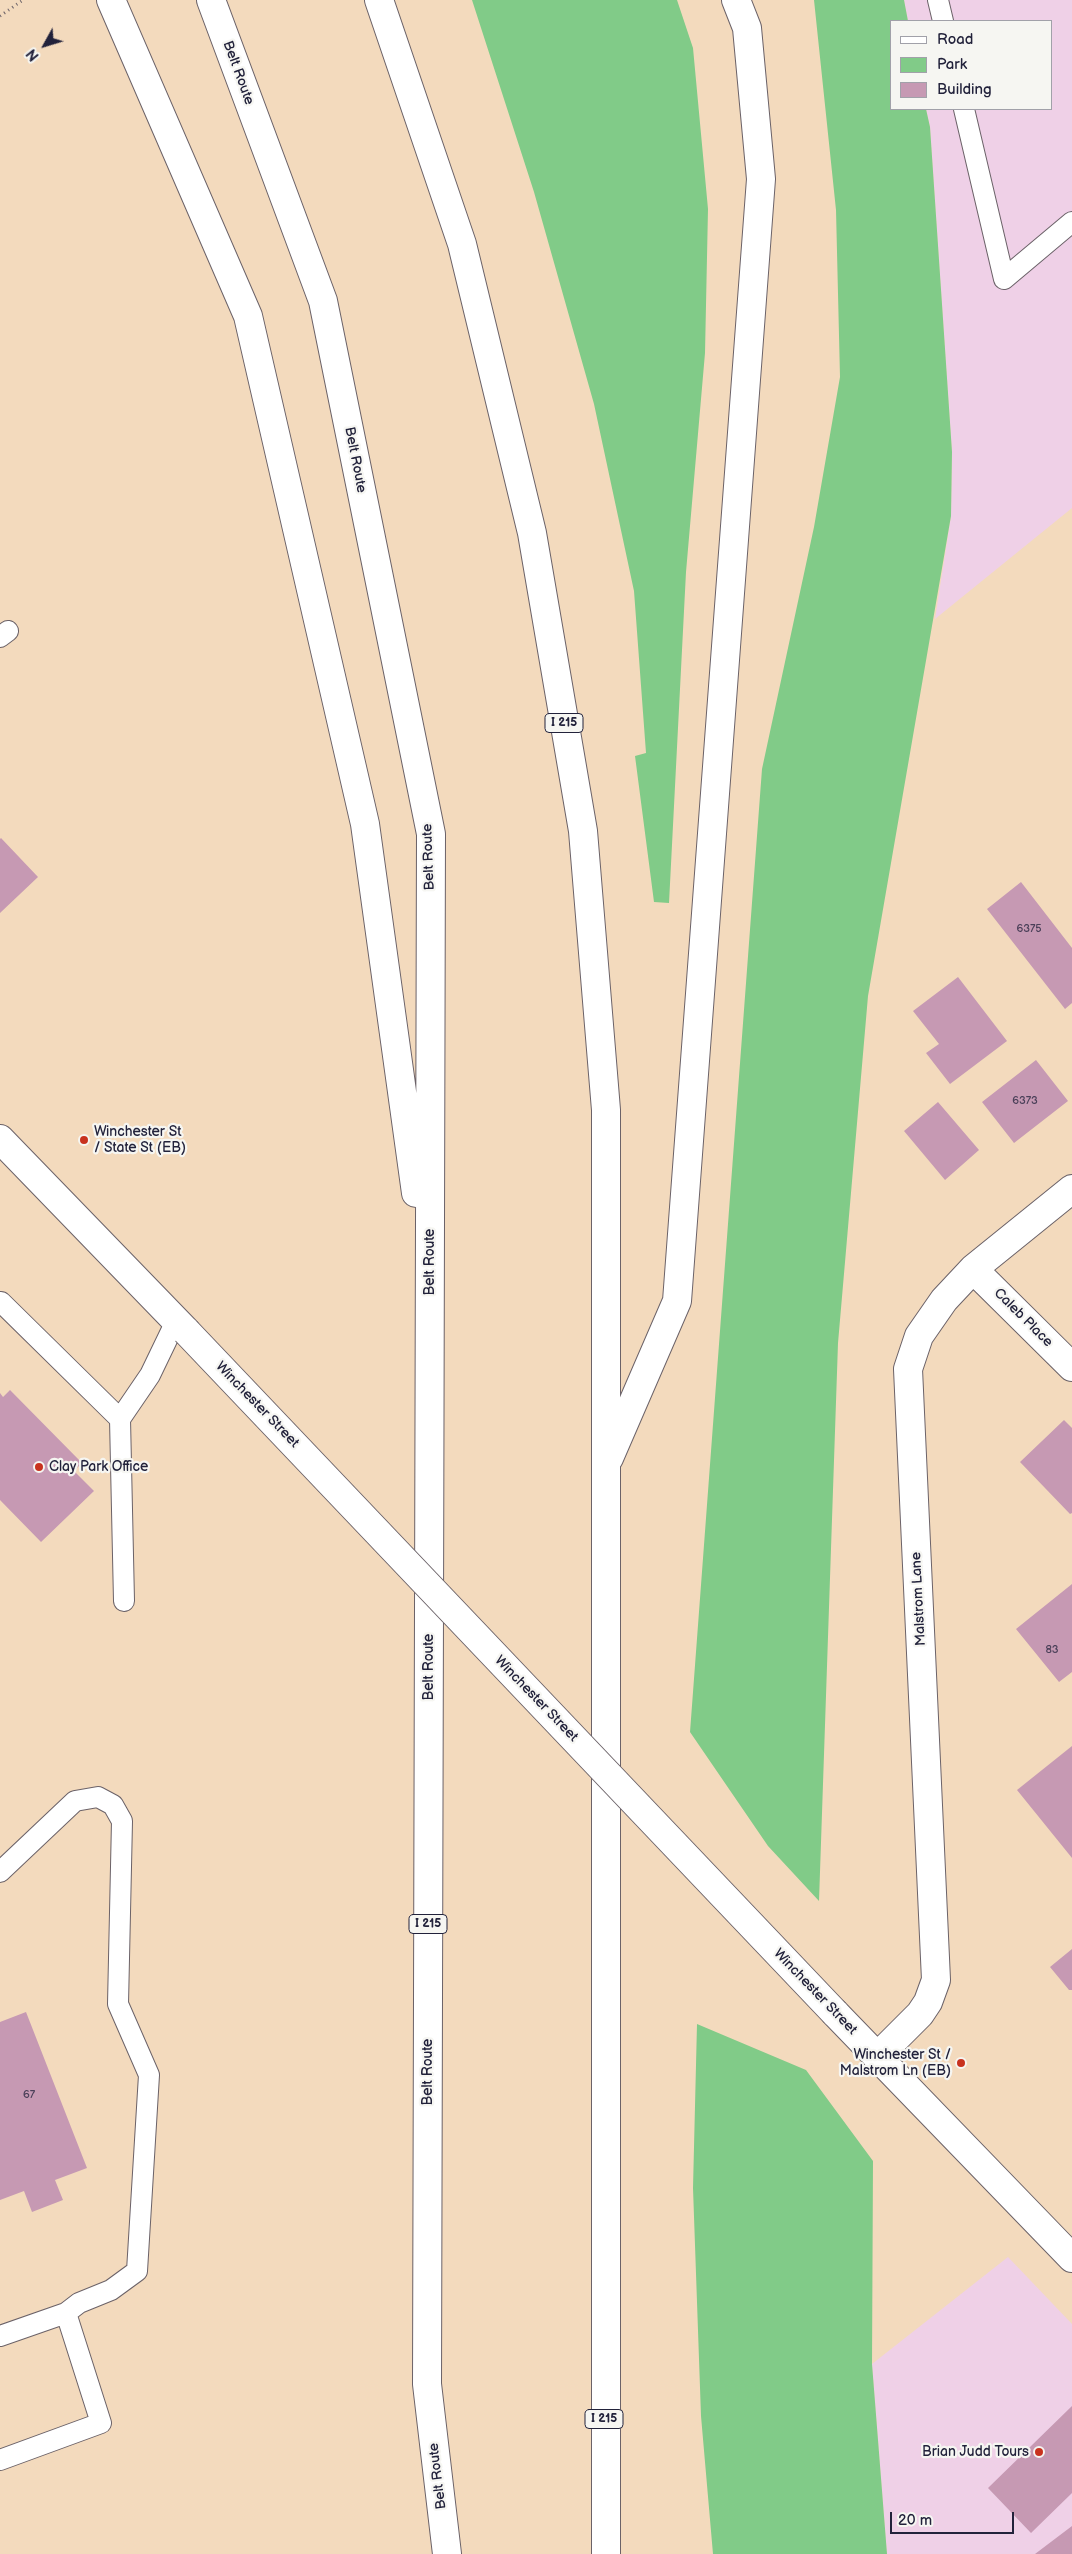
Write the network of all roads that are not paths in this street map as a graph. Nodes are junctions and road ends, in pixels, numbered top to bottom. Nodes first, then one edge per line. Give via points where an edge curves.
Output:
1 (111, 0) edge
2 (210, 0) edge
3 (379, 0) edge
4 (736, 0) edge
5 (938, 0) edge
6 (943, 20) edge
7 (964, 110) edge
8 (1072, 222) edge
9 (3, 1149) edge
10 (1072, 1189) edge
11 (973, 1269) junction
12 (430, 1294) junction
13 (1, 1302) dead end
14 (181, 1326) junction
15 (1072, 1367) edge
16 (120, 1418) junction
17 (604, 1468) junction
18 (124, 1601) dead end
19 (0, 1872) edge
20 (877, 2057) junction
21 (1072, 2258) edge
22 (66, 2313) junction
23 (0, 2336) edge
24 (0, 2460) edge
25 (447, 2554) edge
26 (606, 2554) edge

1 - 12 main road via 248,316 364,824
2 - 12 main road, Belt Route / I 215 via 323,302 431,834
3 - 17 main road, I 215 via 462,244 532,533 583,831 606,1110
4 - 17 main road via 747,28 760,179 677,1301
5 - 6 lane
7 - 8 lane via 1004,279
9 - 14 main road, Winchester Street
10 - 11 main road, Malstrom Lane
11 - 15 main road, Caleb Place
11 - 20 main road, Malstrom Lane via 944,1300 919,1336 908,1369 936,1980 920,2014
12 - 25 main road, Belt Route / I 215 via 427,2384
13 - 16 lane
14 - 16 lane
14 - 20 main road, Winchester Street, bridge
16 - 18 lane
17 - 26 main road, I 215
19 - 22 lane via 75,1801 98,1797 113,1805 122,1821 118,2004 149,2075 137,2271 111,2290 79,2303
20 - 21 main road, Winchester Street
22 - 23 lane
22 - 24 lane via 101,2423

